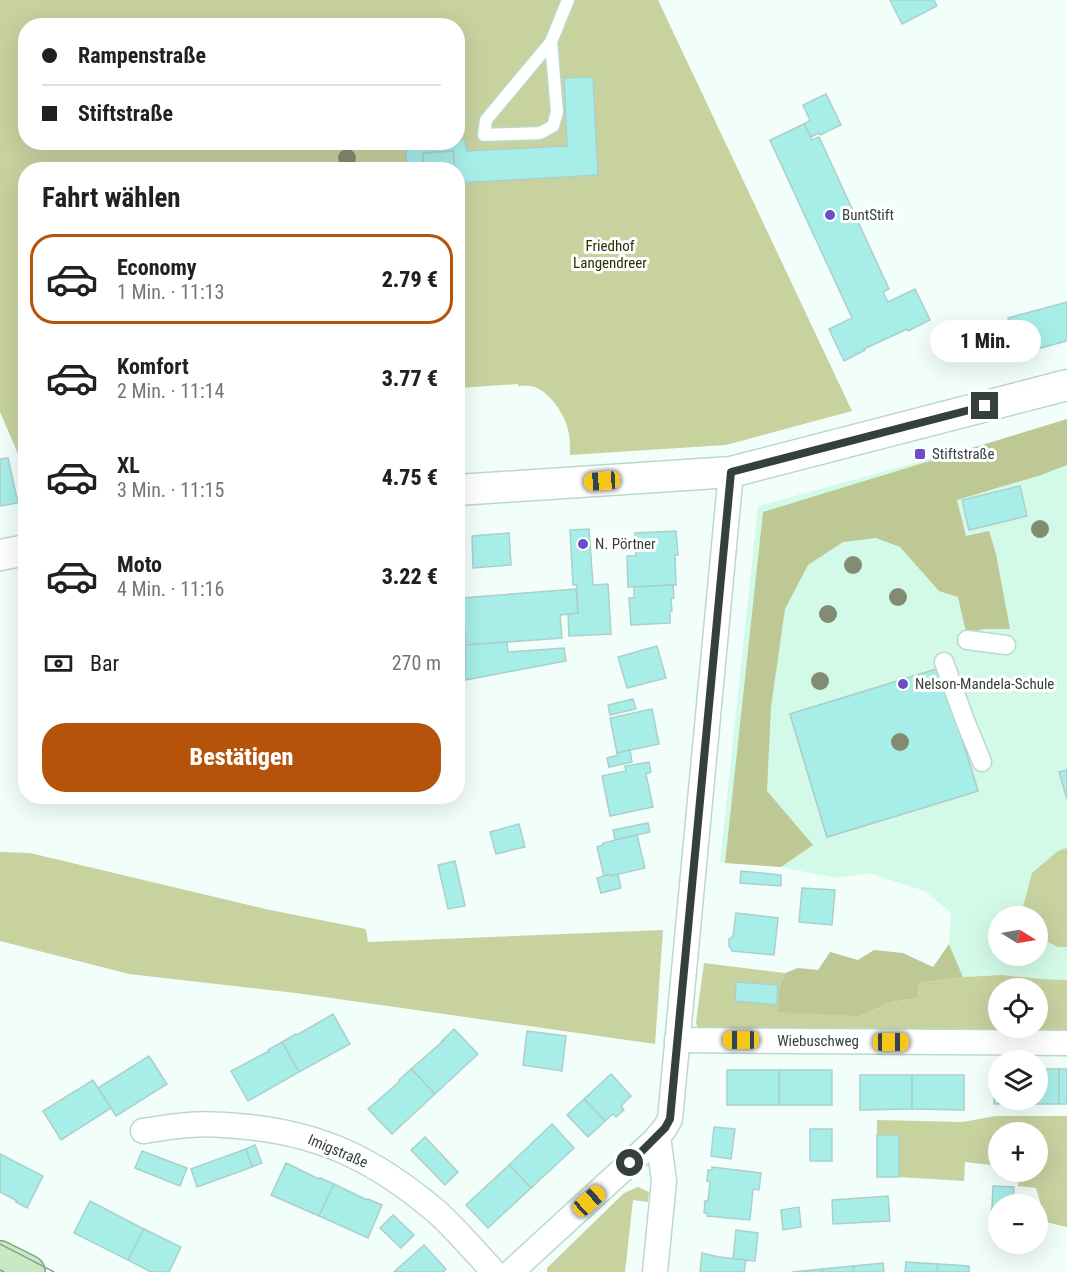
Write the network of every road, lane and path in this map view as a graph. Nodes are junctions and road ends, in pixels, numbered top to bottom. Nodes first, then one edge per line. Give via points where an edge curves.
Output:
1 (568, 0) edge
2 (551, 42) junction
3 (1067, 385) edge
4 (731, 472) junction
5 (465, 490) edge
6 (18, 552) edge
7 (0, 555) edge
8 (967, 640) dead end
9 (1006, 645) dead end
10 (944, 662) dead end
11 (982, 762) dead end
12 (677, 1040) junction
13 (1067, 1043) edge
14 (143, 1131) dead end
15 (658, 1136) junction
16 (0, 1258) edge
17 (28, 1272) edge
18 (494, 1272) edge
19 (511, 1272) edge
20 (655, 1272) edge

1 - 2 lane
2 - 2 lane via 486,120 484,135 540,133 553,126 557,112
3 - 4 street
4 - 5 street
4 - 12 street
6 - 7 street
8 - 9 street
10 - 11 street
12 - 13 street, Wiebuschweg
12 - 15 street via 670,1119
14 - 18 street, Imigstraße via 226,1125 296,1134 339,1149 406,1188 438,1214
15 - 19 street
15 - 20 street via 664,1181
16 - 17 main road

